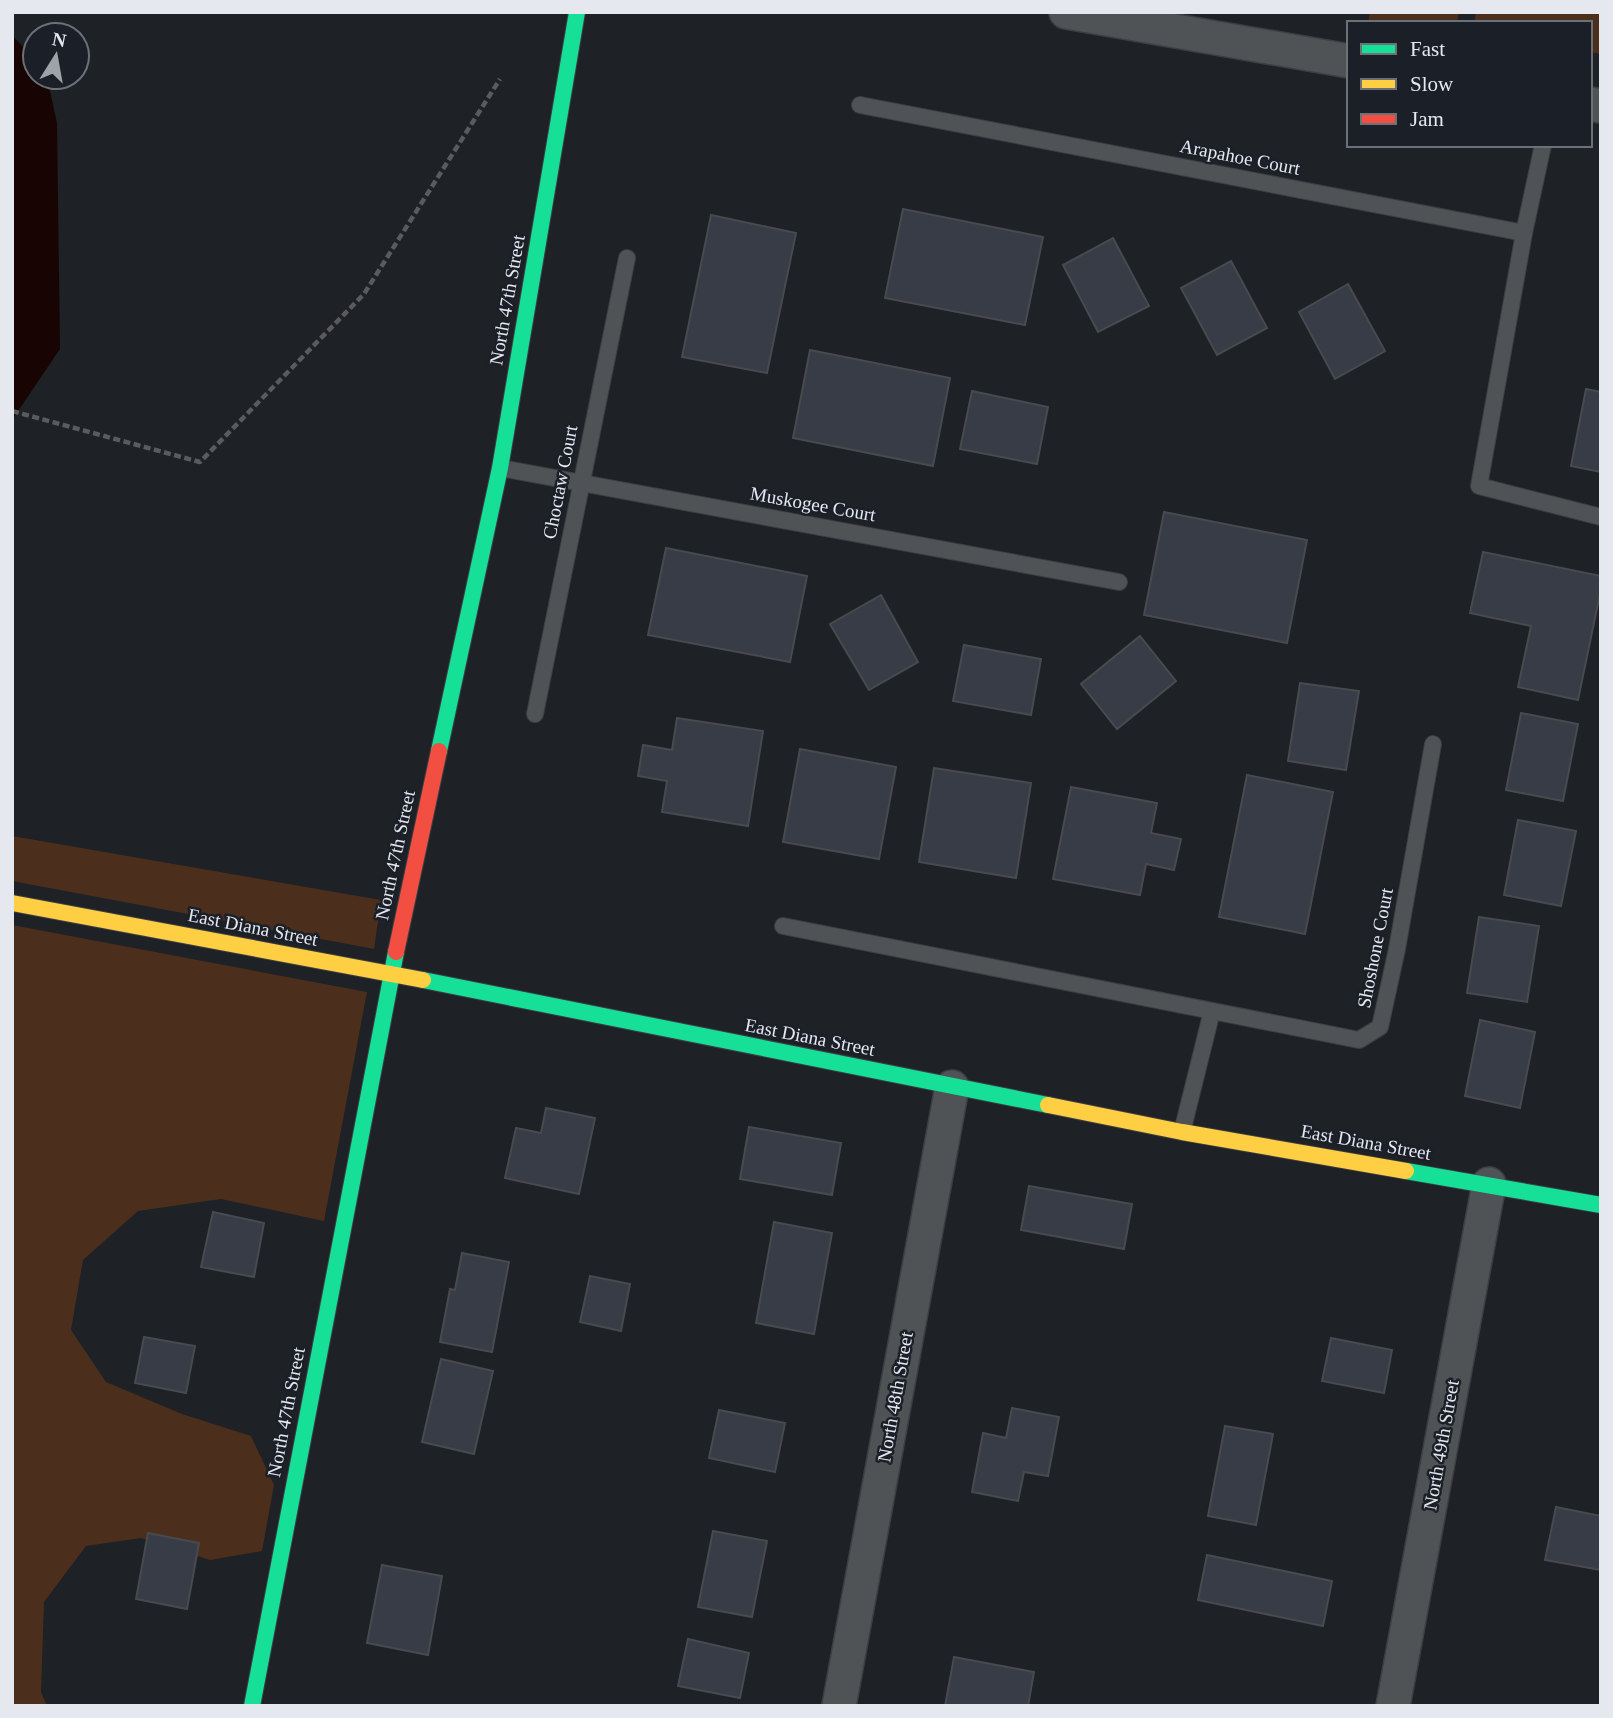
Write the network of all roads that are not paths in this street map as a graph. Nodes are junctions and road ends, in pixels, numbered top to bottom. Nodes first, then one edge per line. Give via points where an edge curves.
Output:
1 (577, 12) edge
2 (1066, 12) edge
3 (1347, 61) edge
4 (860, 105) dead end
5 (1543, 147) edge
6 (1524, 233) junction
7 (627, 258) dead end
8 (500, 468) junction
9 (582, 482) junction
10 (1601, 517) edge
11 (1119, 582) dead end
12 (535, 713) dead end
13 (1433, 744) dead end
14 (12, 903) edge
15 (783, 926) dead end
16 (391, 974) junction
17 (1212, 1012) junction
18 (952, 1087) junction
19 (1182, 1132) junction
20 (1489, 1184) junction
21 (1601, 1205) edge
22 (252, 1706) edge
23 (839, 1706) edge
24 (1393, 1706) edge

1 - 8 street, North 47th Street
2 - 3 street
4 - 6 lane, Arapahoe Court
5 - 6 lane
6 - 10 lane via 1479,486
7 - 9 lane, Choctaw Court
8 - 9 lane, Muskogee Court
8 - 16 street, North 47th Street
9 - 11 lane, Muskogee Court
9 - 12 lane, Choctaw Court
13 - 17 lane, Shoshone Court via 1380,1027 1359,1040
14 - 16 street, East Diana Street
15 - 17 lane, Shoshone Court
16 - 18 street, East Diana Street
16 - 22 street, North 47th Street
17 - 19 lane
18 - 19 street, East Diana Street
18 - 23 street, North 48th Street
19 - 20 street, East Diana Street
20 - 21 street, East Diana Street
20 - 24 street, North 49th Street

